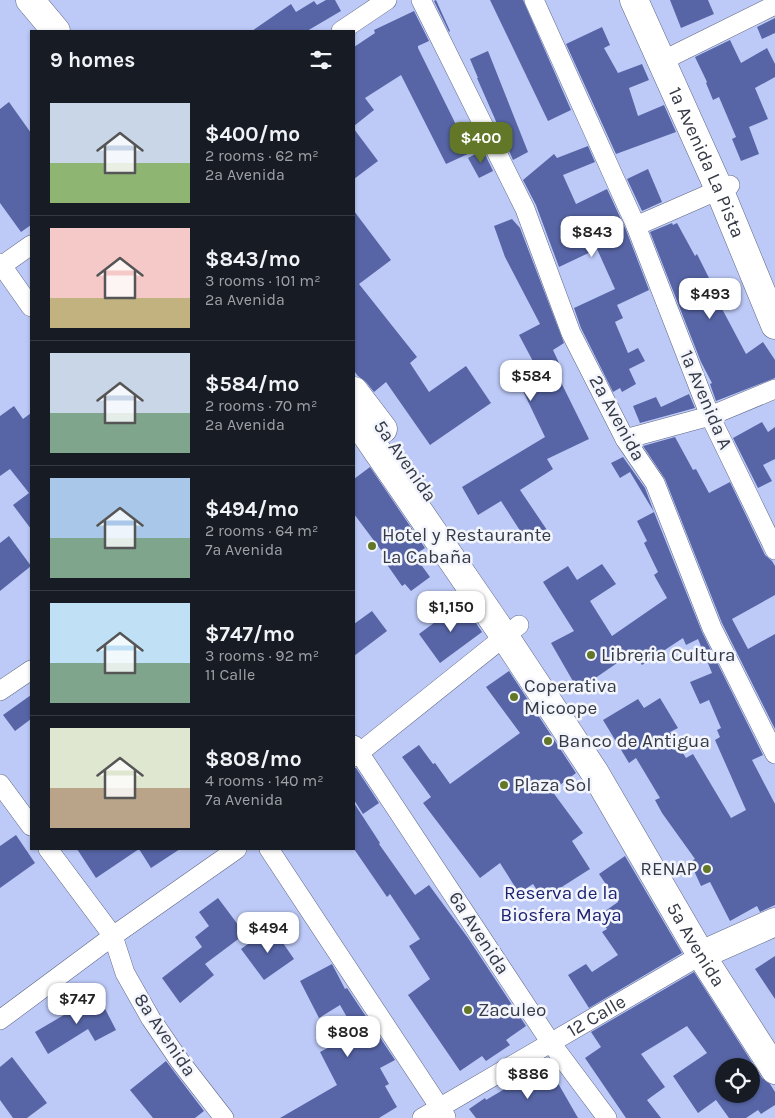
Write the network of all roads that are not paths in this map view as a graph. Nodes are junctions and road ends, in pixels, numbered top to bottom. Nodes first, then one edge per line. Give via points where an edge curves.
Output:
1 (30, 0) edge
2 (387, 0) edge
3 (421, 0) edge
4 (534, 0) edge
5 (634, 0) edge
6 (649, 0) edge
7 (775, 5) edge
8 (55, 30) edge
9 (342, 30) edge
10 (668, 59) junction
11 (725, 187) junction
12 (636, 226) junction
13 (30, 246) edge
14 (1, 265) edge
15 (775, 284) edge
16 (30, 306) edge
17 (775, 325) edge
18 (775, 388) edge
19 (355, 395) edge
20 (710, 416) junction
21 (362, 426) edge
22 (625, 439) junction
23 (775, 550) edge
24 (512, 632) junction
25 (30, 671) edge
26 (0, 691) edge
27 (356, 751) edge
28 (775, 754) edge
29 (0, 784) edge
30 (30, 825) edge
31 (49, 850) edge
32 (236, 850) edge
33 (271, 850) edge
34 (775, 922) edge
35 (113, 936) junction
36 (709, 951) junction
37 (0, 1020) edge
38 (775, 1040) edge
39 (552, 1043) junction
40 (775, 1070) edge
41 (444, 1113) edge
42 (224, 1118) edge
43 (422, 1118) edge
44 (607, 1118) edge

1 - 8 street
2 - 9 street
3 - 22 street, 2a Avenida via 525,209 571,333
4 - 12 street, 1a Avenida A
5 - 10 street, 1a Avenida La Pista
6 - 10 street, 1a Avenida La Pista
7 - 10 street
10 - 11 street, 1a Avenida La Pista
11 - 12 street
11 - 15 street, 1a Avenida La Pista
11 - 17 street, 1a Avenida La Pista
12 - 20 street, 1a Avenida A
13 - 14 street
14 - 16 street
18 - 20 street
19 - 21 street, 5a Avenida
20 - 22 street
20 - 23 street, 1a Avenida A
21 - 24 street, 5a Avenida via 433,516
22 - 28 street, 2a Avenida via 654,483 712,628
24 - 27 street
24 - 36 street, 5a Avenida via 602,769
25 - 26 street
27 - 39 street, 6a Avenida
29 - 30 street
31 - 35 street, 8a Avenida
32 - 35 street
33 - 41 street
34 - 36 street, 12 Calle
35 - 37 street
35 - 42 street, 8a Avenida via 125,973 151,1019
36 - 38 street, 5a Avenida
36 - 39 street, 12 Calle
36 - 40 street, 5a Avenida
39 - 41 street, 12 Calle
39 - 44 street, 6a Avenida
41 - 43 street, 12 Calle

